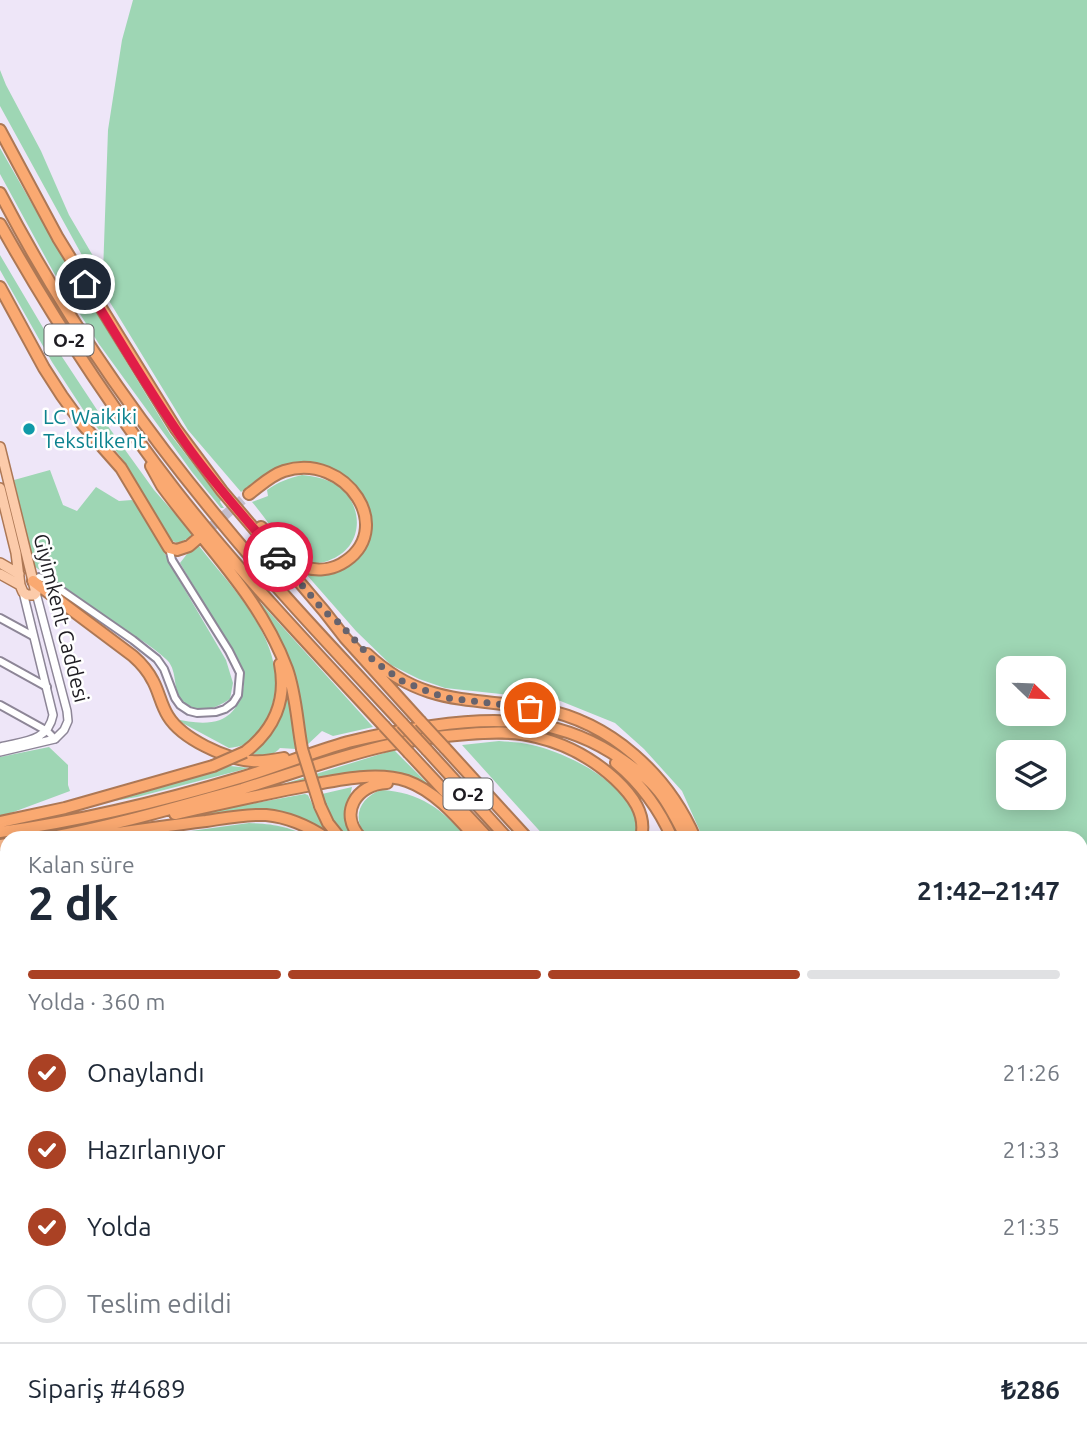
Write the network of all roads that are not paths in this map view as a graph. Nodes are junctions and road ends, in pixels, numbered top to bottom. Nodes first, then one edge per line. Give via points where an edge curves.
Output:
1 (0, 130) edge
2 (0, 193) edge
3 (0, 224) edge
4 (0, 287) edge
5 (0, 447) edge
6 (145, 451) junction
7 (0, 488) edge
8 (249, 494) tunnel mouth
9 (241, 513) junction
10 (4, 517) edge
11 (196, 540) tunnel mouth
12 (169, 548) junction
13 (0, 563) edge
14 (0, 573) edge
15 (18, 573) junction
16 (35, 587) junction
17 (21, 589) junction
18 (324, 611) junction
19 (0, 618) edge
20 (33, 636) junction
21 (275, 641) junction
22 (0, 661) edge
23 (47, 687) junction
24 (0, 705) edge
25 (47, 731) junction
26 (569, 733) junction
27 (55, 739) junction
28 (0, 748) edge
29 (321, 750) junction
30 (424, 790) junction
31 (491, 798) junction
32 (0, 822) edge
33 (124, 822) junction
34 (6, 831) edge
35 (81, 831) edge
36 (131, 831) edge
37 (316, 831) edge
38 (334, 831) edge
39 (356, 831) edge
40 (470, 831) edge
41 (482, 831) edge
42 (501, 831) edge
43 (521, 831) edge
44 (528, 831) edge
45 (642, 831) edge
46 (668, 831) edge
47 (682, 831) edge
48 (692, 831) edge

1 - 9 highway via 58,238 159,403
2 - 42 highway, O-2, bridge via 71,316 169,457 262,570
3 - 6 highway, O-2 via 55,318
4 - 12 highway via 62,396 121,468
5 - 16 main road, Giyimkent Caddesi
6 - 21 highway via 162,486 260,612
6 - 41 highway, O-2, bridge via 235,562
7 - 10 main road, Giyimkent Caddesi
8 - 9 highway via 286,470 326,471 345,482 360,500 366,526 363,537 339,565 315,569 291,559
9 - 18 highway
10 - 15 main road, Giyimkent Caddesi
11 - 12 highway via 177,551
12 - 16 street via 172,561 240,673 238,695 216,712 184,708 157,659 45,579 39,577
13 - 15 main road
14 - 17 main road
15 - 16 main road
15 - 17 main road, Giyimkent Caddesi
16 - 17 main road via 34,595 27,596
16 - 27 street, Giyimkent Caddesi via 67,710 68,721
16 - 29 highway via 133,656 153,681 167,715 187,735 223,754 251,761
17 - 20 street, Giyimkent Caddesi
18 - 31 highway, bridge
18 - 48 highway via 374,661 415,687 448,698 545,710 578,720 617,741 661,781
19 - 20 street
20 - 23 street, Giyimkent Caddesi
21 - 32 highway, bridge via 282,675 281,701 266,733 245,752 213,766
21 - 38 highway, bridge via 292,683 302,748 320,806
22 - 23 street
23 - 25 street, Giyimkent Caddesi via 53,715
24 - 25 street
25 - 27 street
25 - 28 street
26 - 29 highway via 517,720 472,721 405,729
26 - 46 highway via 608,756 637,782
26 - 47 highway via 602,747 650,782
27 - 28 street
29 - 34 highway via 137,806
30 - 33 highway via 407,781 370,777
30 - 39 highway via 386,783 367,787 352,808
30 - 40 highway
31 - 43 highway
31 - 44 highway
33 - 35 highway
33 - 45 highway via 392,744 500,733 555,742 596,763 635,802
36 - 37 highway via 257,815

